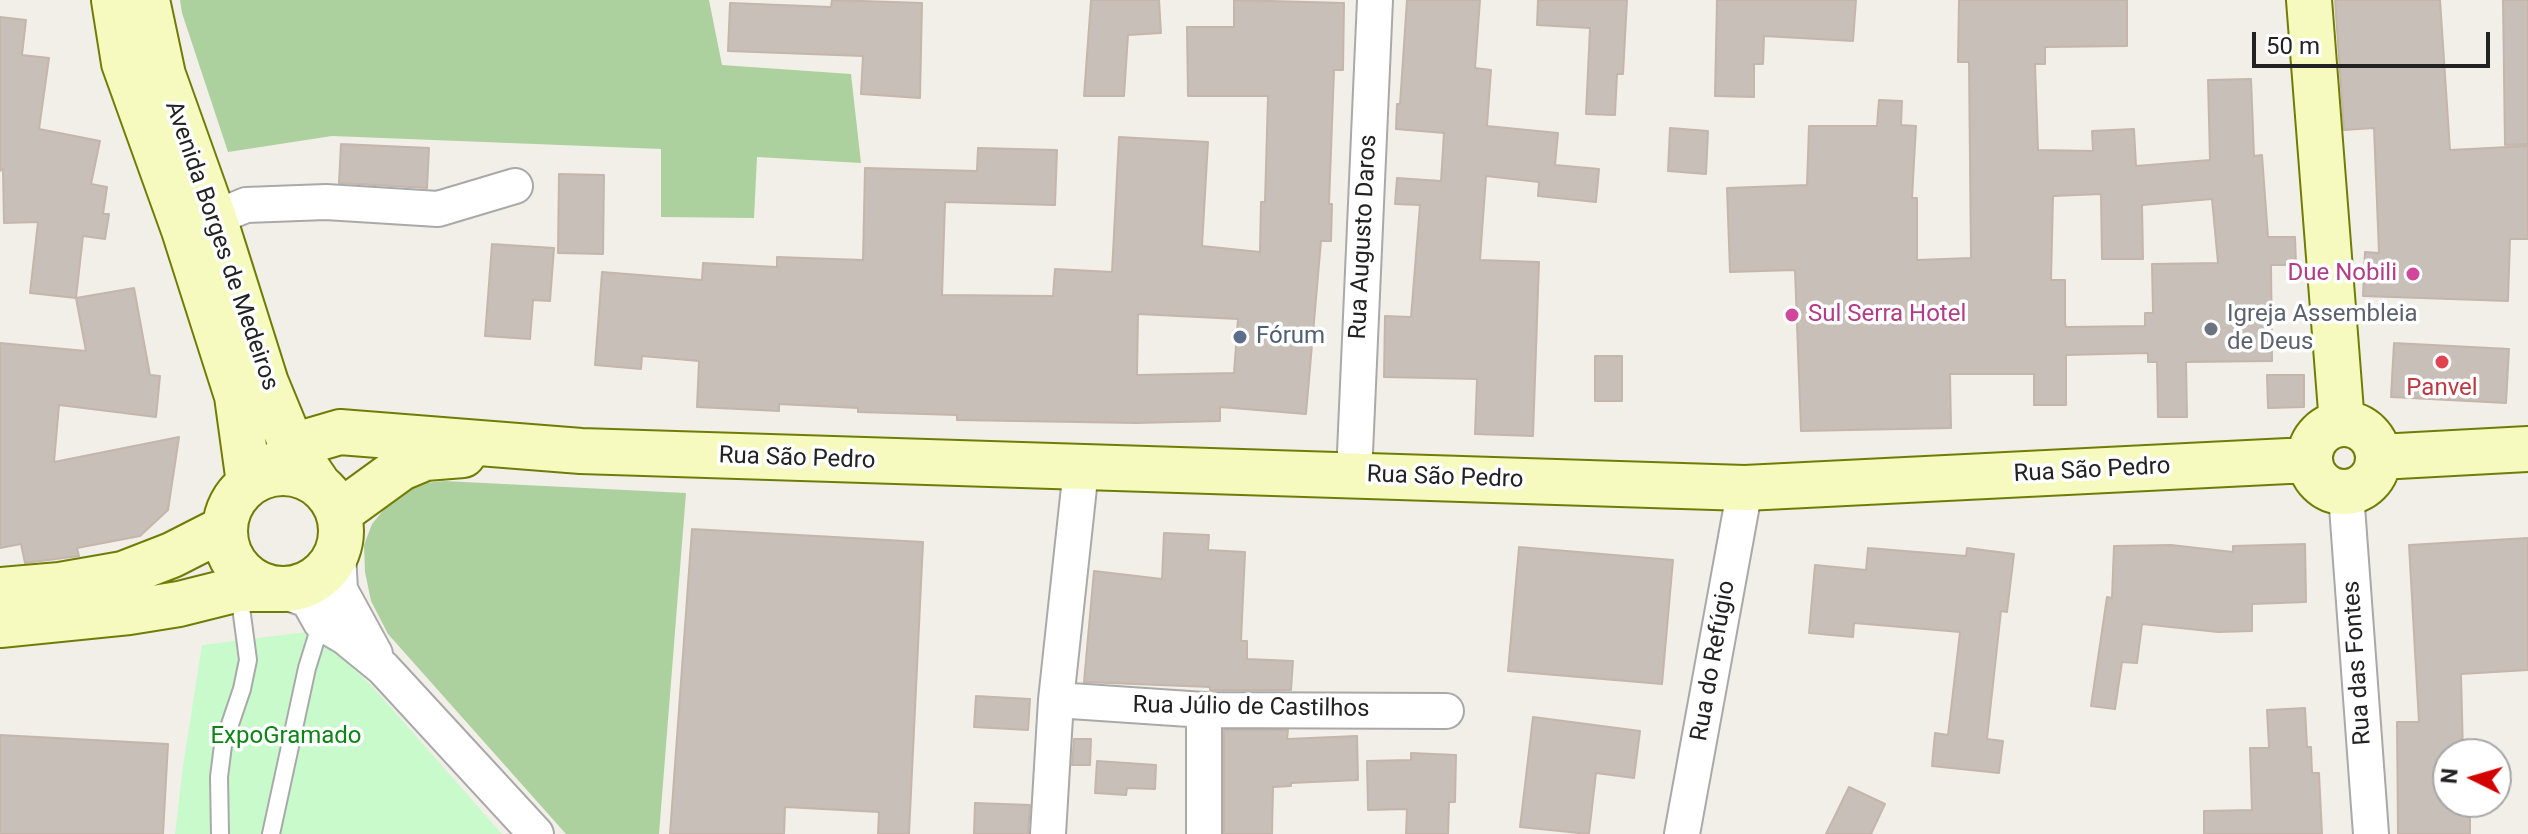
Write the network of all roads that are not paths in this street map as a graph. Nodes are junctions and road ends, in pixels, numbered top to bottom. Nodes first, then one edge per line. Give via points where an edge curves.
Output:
1 (114, 0) edge
2 (147, 0) edge
3 (1375, 0) edge
4 (2309, 0) edge
5 (515, 186) dead end
6 (199, 224) junction
7 (266, 383) junction
8 (2342, 424) junction
9 (340, 432) junction
10 (2528, 449) edge
11 (581, 451) junction
12 (2379, 457) junction
13 (2308, 460) junction
14 (272, 467) junction
15 (1081, 469) junction
16 (1354, 475) junction
17 (1745, 488) junction
18 (2346, 493) junction
19 (225, 528) junction
20 (329, 532) junction
21 (251, 583) junction
22 (0, 590) edge
23 (321, 623) junction
24 (0, 625) edge
25 (383, 668) junction
26 (1056, 700) junction
27 (1204, 710) junction
28 (1446, 711) dead end
29 (220, 834) edge
30 (271, 834) edge
31 (536, 834) edge
32 (1048, 834) edge
33 (1204, 834) edge
34 (1682, 834) edge
35 (2371, 834) edge

1 - 6 main road, Avenida Borges de Medeiros via 124,63
2 - 6 main road, Avenida Borges de Medeiros
3 - 16 street, Rua Augusto Daros
4 - 8 main road
5 - 6 street via 438,209 259,204
6 - 7 main road, Avenida Borges de Medeiros
6 - 14 main road, Avenida Borges de Medeiros via 237,396
7 - 9 main road via 307,429
7 - 14 main road, Avenida Borges de Medeiros
8 - 12 main road via 2370,436
8 - 13 main road via 2314,440
9 - 11 main road, Rua São Pedro
9 - 14 main road, Rua São Pedro
10 - 12 main road
11 - 15 main road, Rua São Pedro
11 - 20 main road, Rua São Pedro via 425,458 401,468
12 - 18 main road via 2366,485
13 - 17 main road, Rua São Pedro
13 - 18 main road via 2325,488
14 - 19 main road via 232,502
14 - 20 main road, Avenida Borges de Medeiros
15 - 16 main road, Rua São Pedro
15 - 26 street
16 - 17 main road, Rua São Pedro
17 - 34 street, Rua do Refúgio
18 - 35 street, Rua das Fontes
19 - 21 main road via 226,542
19 - 22 main road via 123,574
20 - 21 main road via 299,588
20 - 23 lane
20 - 25 street via 340,590
21 - 23 street via 308,600
21 - 24 main road via 179,604
21 - 29 lane via 248,660 219,777
23 - 25 street
23 - 30 lane
25 - 31 street
26 - 27 street, Rua Júlio de Castilhos
26 - 32 street
27 - 28 street, Rua Júlio de Castilhos
27 - 33 street

